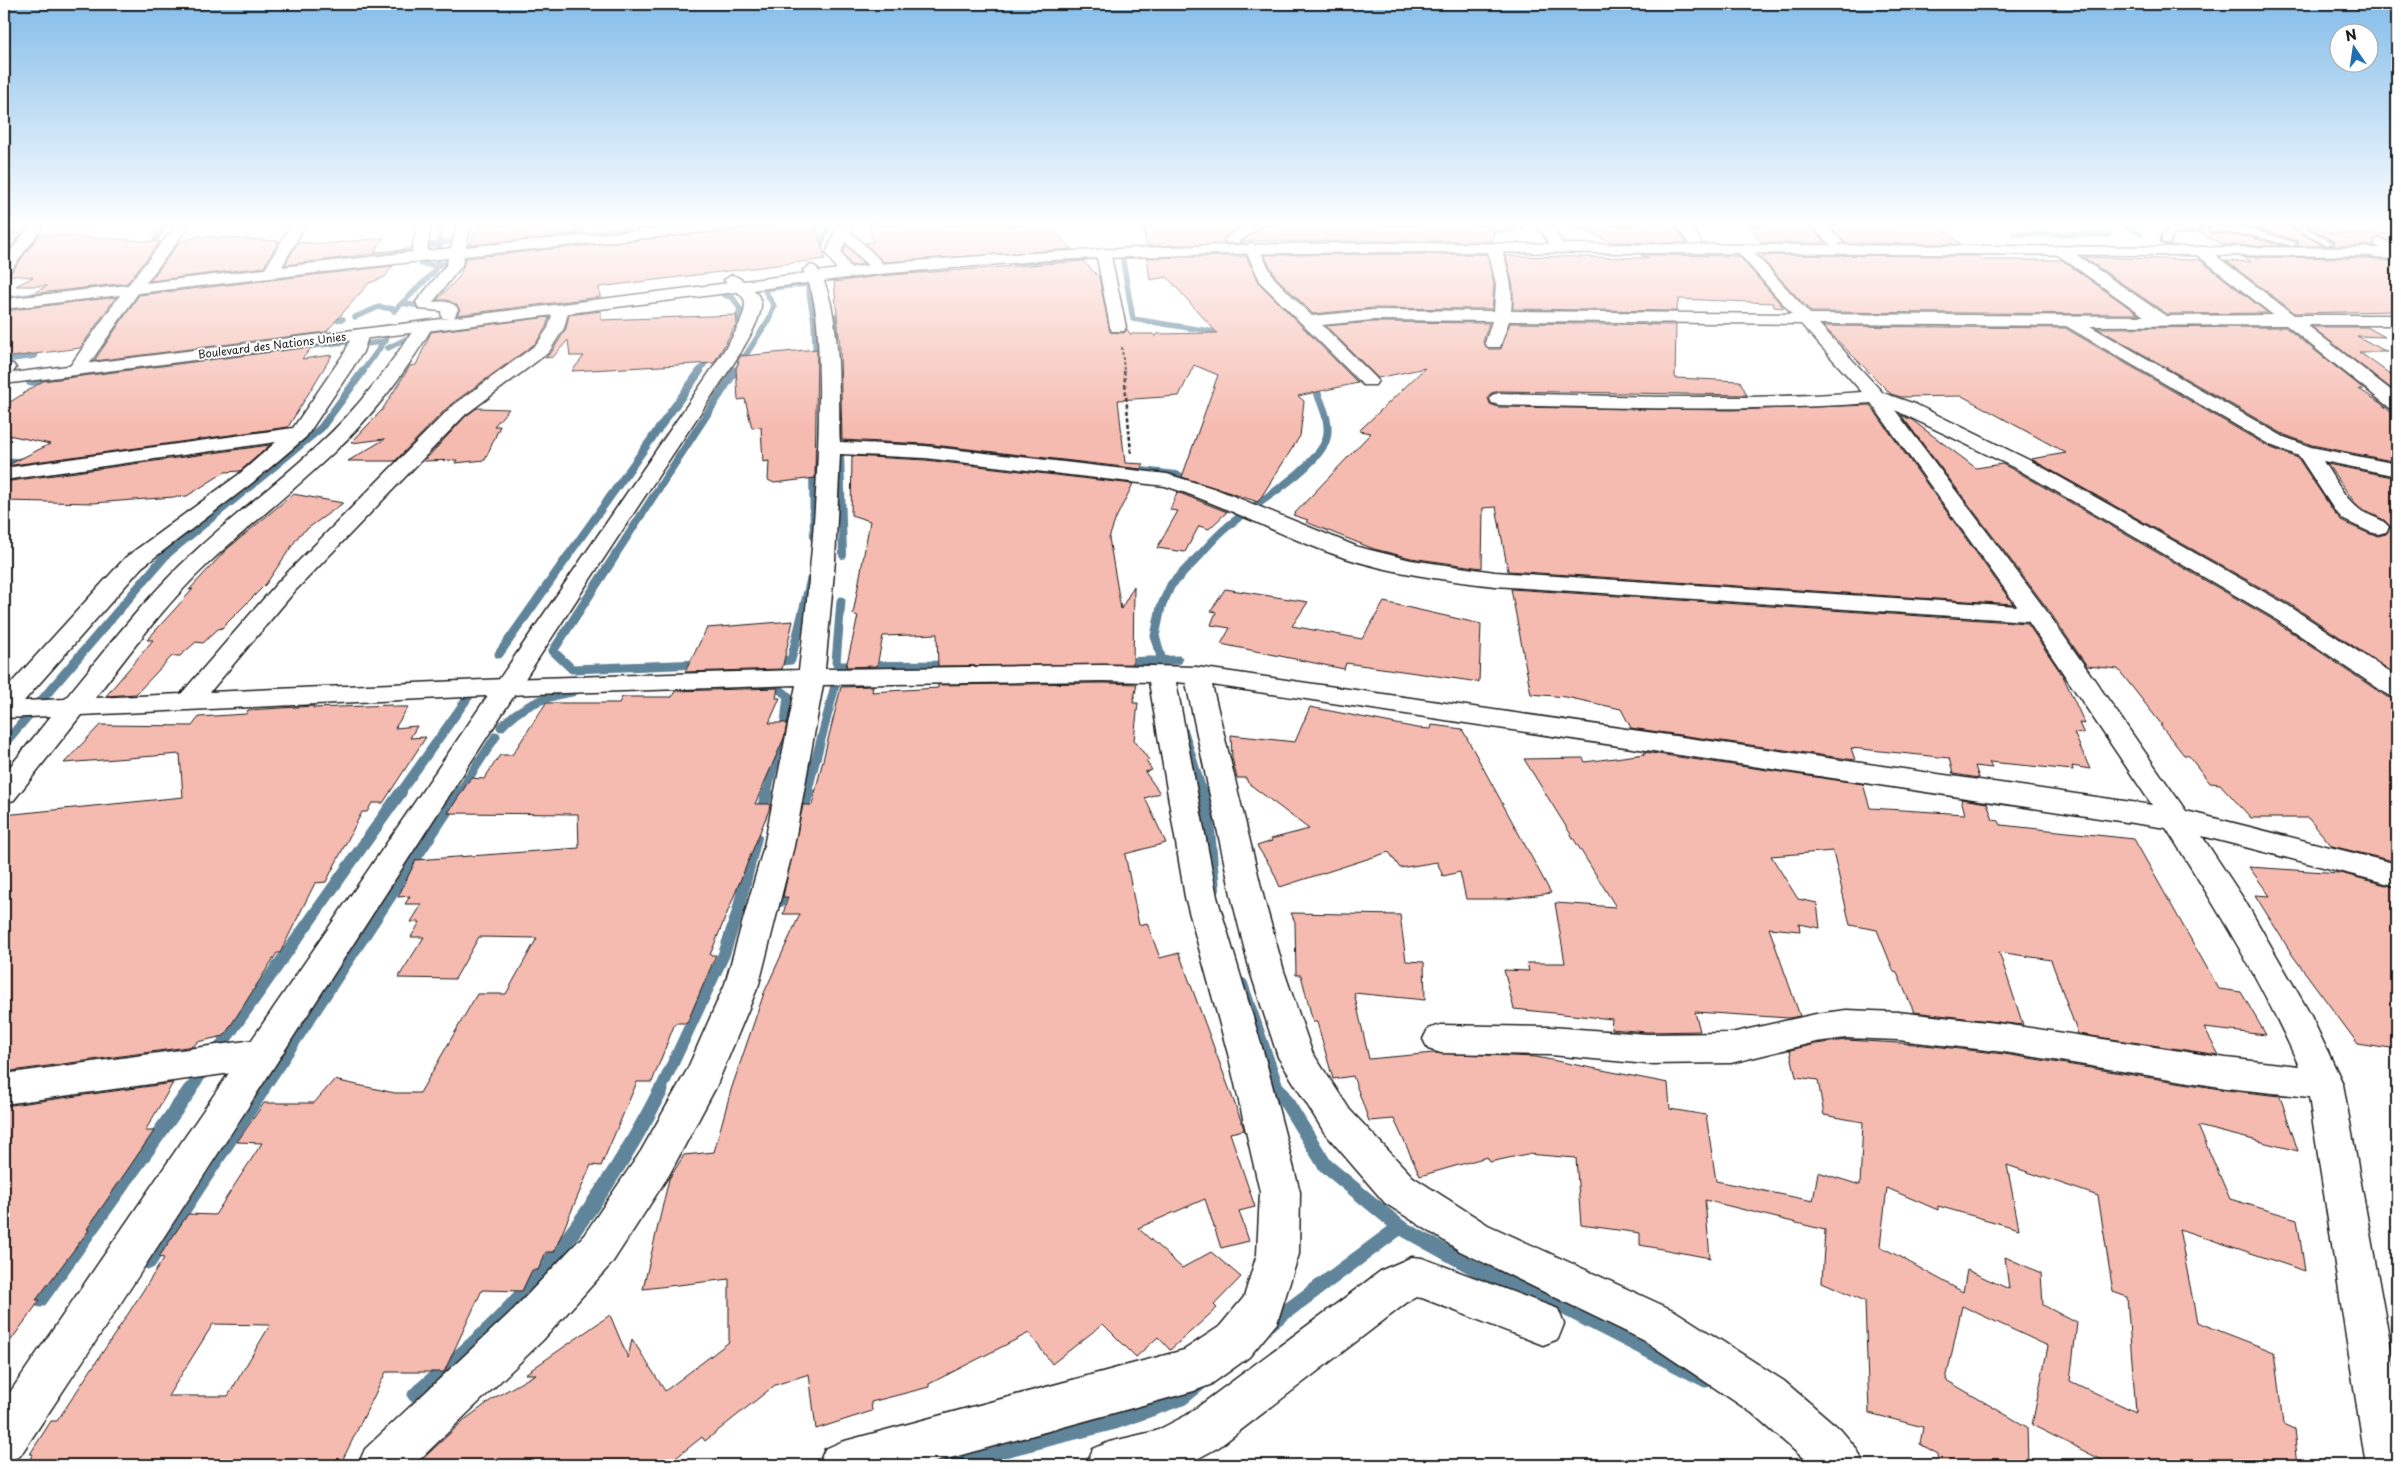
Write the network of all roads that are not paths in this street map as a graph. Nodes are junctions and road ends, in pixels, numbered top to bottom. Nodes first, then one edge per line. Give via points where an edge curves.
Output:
1 (94, 294) edge
2 (130, 294) edge
3 (431, 294) edge
4 (638, 294) edge
5 (665, 294) edge
6 (748, 294) edge
7 (821, 294) edge
8 (1111, 294) edge
9 (1281, 294) edge
10 (1505, 294) edge
11 (1782, 294) edge
12 (2123, 294) edge
13 (2255, 294) edge
14 (4, 304) edge
15 (561, 309) junction
16 (448, 314) junction
17 (1503, 317) junction
18 (1803, 318) junction
19 (2287, 319) junction
20 (2161, 320) junction
21 (2397, 320) edge
22 (1309, 321) junction
23 (2068, 321) junction
24 (425, 326) junction
25 (1118, 327) road end
26 (360, 334) junction
27 (1494, 343) dead end
28 (81, 364) junction
29 (5, 372) edge
30 (1369, 381) dead end
31 (1876, 397) junction
32 (1499, 399) dead end
33 (2397, 404) edge
34 (299, 433) junction
35 (830, 447) junction
36 (2306, 452) junction
37 (2397, 470) edge
38 (4, 474) edge
39 (2378, 527) dead end
40 (2036, 614) junction
41 (1161, 674) junction
42 (1197, 675) junction
43 (811, 677) junction
44 (506, 686) junction
45 (2397, 688) edge
46 (188, 701) junction
47 (73, 706) junction
48 (4, 708) edge
49 (4, 793) edge
50 (2176, 819) junction
51 (2397, 875) edge
52 (1441, 1039) dead end
53 (261, 1054) junction
54 (2325, 1084) junction
55 (4, 1089) edge
56 (1543, 1324) dead end
57 (4, 1440) edge
58 (381, 1465) edge
59 (841, 1465) edge
60 (1109, 1465) edge
61 (1841, 1465) edge
62 (2389, 1465) edge

1 - 14 main road
2 - 28 main road
3 - 16 main road via 424,302 425,306 448,307
4 - 16 main road, Boulevard des Nations Unies
5 - 15 main road, Boulevard des Nations Unies
6 - 44 main road via 754,306 751,317 725,363
7 - 35 main road
8 - 25 main road
9 - 22 main road
10 - 17 main road
11 - 18 main road
12 - 20 main road
13 - 19 main road
15 - 24 main road, Boulevard des Nations Unies
15 - 46 main road via 556,328 543,348 458,411 287,586
16 - 28 main road, Boulevard des Nations Unies
17 - 18 main road
17 - 22 main road via 1373,315
17 - 27 main road
18 - 23 main road
18 - 31 main road
19 - 20 main road
19 - 21 main road
19 - 33 main road
20 - 23 main road
22 - 30 main road
23 - 36 main road via 2277,441
24 - 26 main road, Boulevard des Nations Unies
24 - 47 main road via 362,412 326,449 181,578 154,606
26 - 28 main road, Boulevard des Nations Unies
26 - 34 main road via 354,352
28 - 29 main road, Boulevard des Nations Unies
31 - 32 main road via 1713,404
31 - 40 main road
31 - 45 main road via 1908,408 2034,471 2280,611
34 - 38 main road
34 - 48 main road via 245,479 134,562
35 - 40 main road via 925,452 1167,480 1196,488 1332,546 1441,573
35 - 43 main road via 824,561
36 - 37 main road
36 - 39 main road via 2343,506 2352,515
40 - 50 main road
41 - 42 main road
41 - 43 main road
41 - 59 main road via 1200,897 1246,1054 1280,1192 1278,1254 1262,1308 1234,1342 1194,1369
42 - 50 main road
42 - 61 main road via 1248,899 1268,971 1296,1057 1337,1121 1399,1190 1474,1238 1660,1326 1768,1397 1824,1445
43 - 44 main road
43 - 58 main road via 779,846 750,956 742,984 704,1076 656,1162 598,1249 528,1325
44 - 46 main road
44 - 53 main road
46 - 47 main road
47 - 48 main road
47 - 49 main road
50 - 51 main road
50 - 54 main road via 2267,966
52 - 54 main road via 1551,1041 1647,1049 1731,1048 1846,1024 1898,1026
53 - 55 main road
53 - 57 main road
54 - 62 main road
56 - 60 main road via 1412,1277 1397,1284 1203,1431 1162,1452

